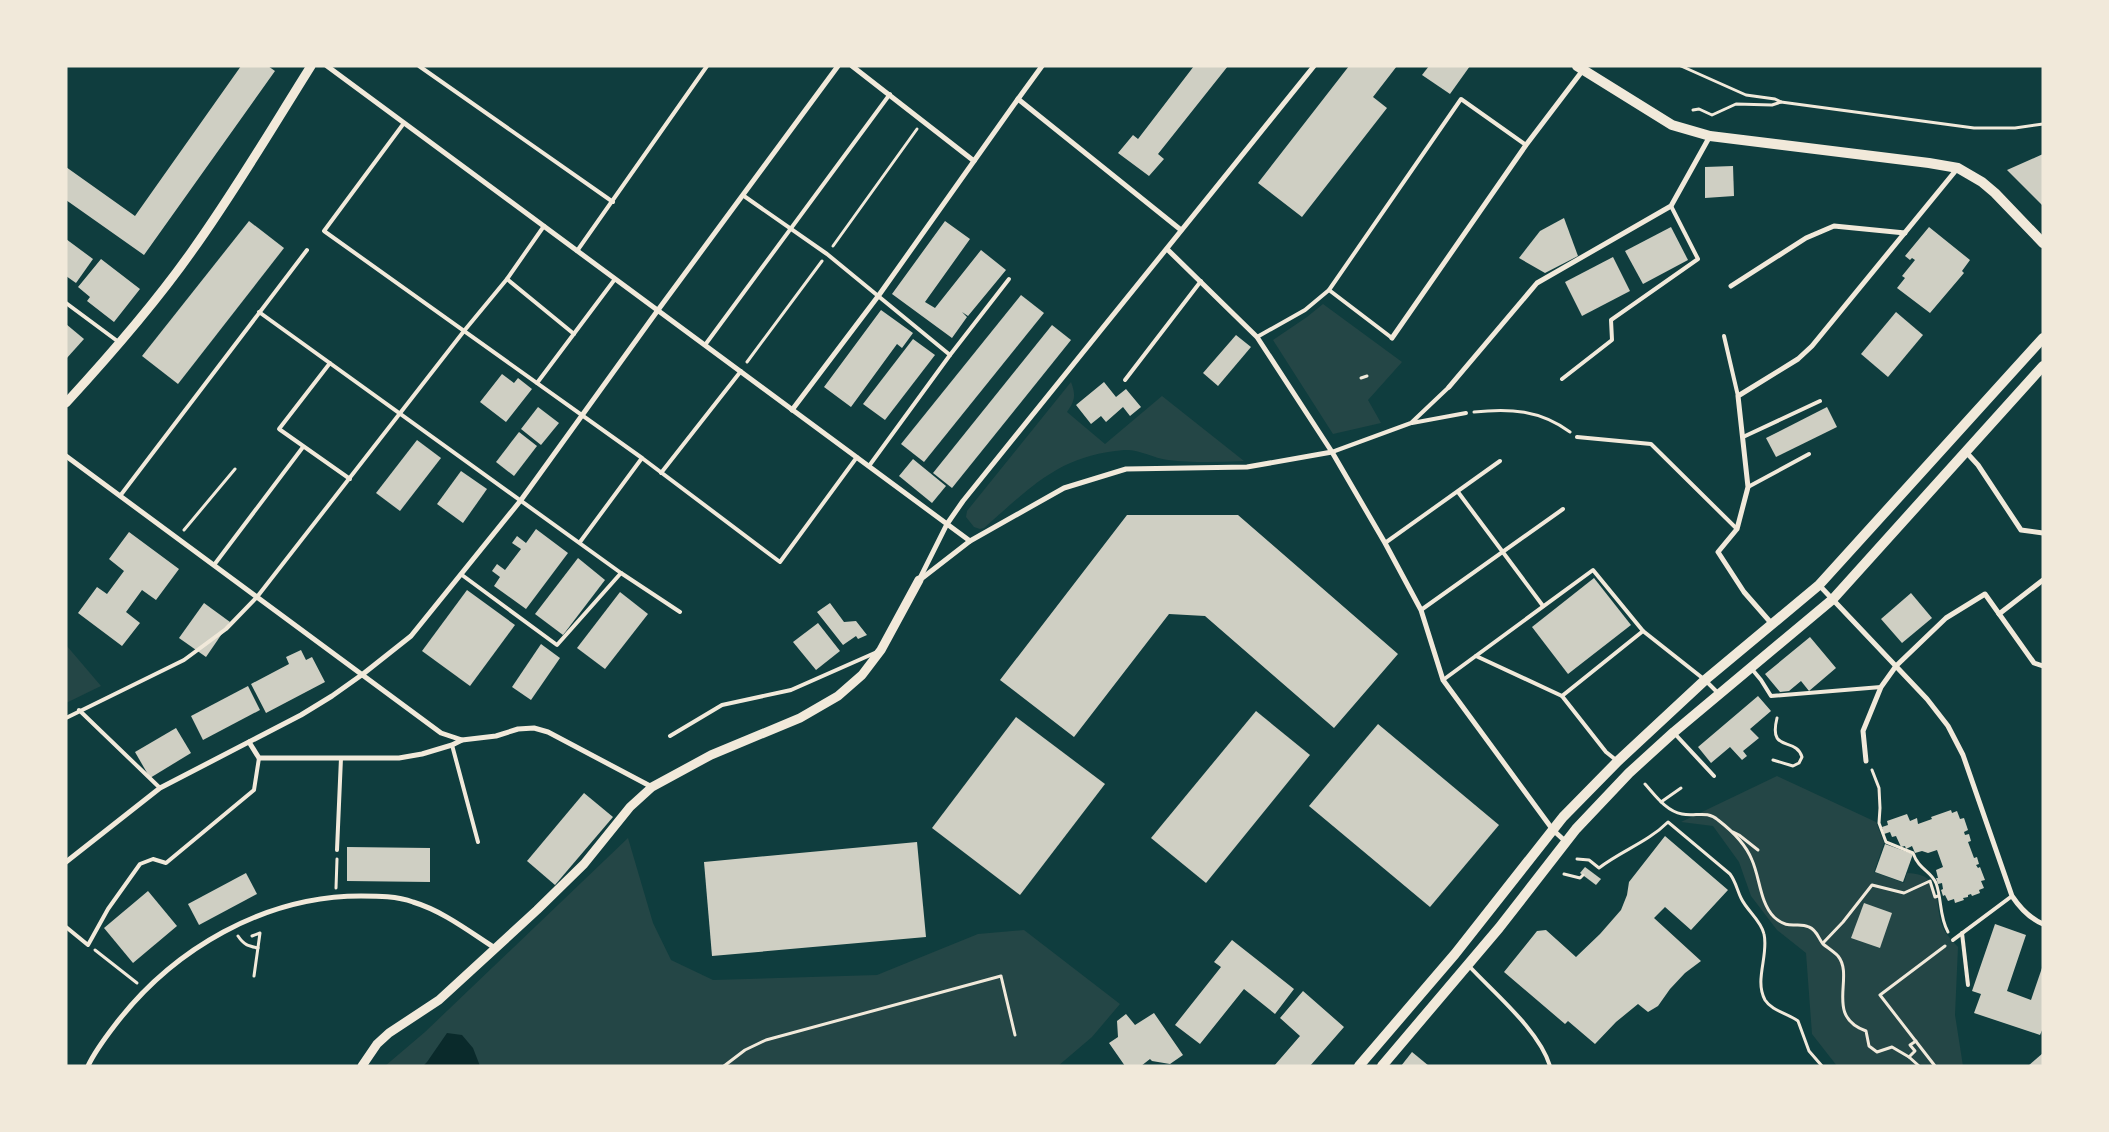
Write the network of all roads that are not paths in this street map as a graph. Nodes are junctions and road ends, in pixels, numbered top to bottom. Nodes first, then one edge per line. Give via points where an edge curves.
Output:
1 (311, 66) edge
2 (327, 66) edge
3 (419, 66) edge
4 (708, 66) edge
5 (838, 66) edge
6 (852, 66) edge
7 (1042, 66) edge
8 (1314, 66) edge
9 (1580, 68) edge
10 (890, 94) junction
11 (1018, 99) junction
12 (404, 123) junction
13 (1710, 136) junction
14 (1526, 145) junction
15 (974, 161) junction
16 (1958, 168) junction
17 (744, 196) junction
18 (612, 202) junction
19 (1671, 206) junction
20 (544, 226) junction
21 (791, 228) junction
22 (1181, 230) junction
23 (1905, 233) junction
24 (2043, 243) edge
25 (1167, 249) junction
26 (307, 250) dead end
27 (578, 251) junction
28 (507, 279) junction
29 (615, 279) junction
30 (1009, 279) dead end
31 (1202, 282) junction
32 (1731, 286) dead end
33 (1328, 290) junction
34 (878, 295) junction
35 (66, 303) edge
36 (658, 310) junction
37 (259, 312) junction
38 (464, 330) junction
39 (574, 334) junction
40 (1724, 336) dead end
41 (1257, 337) junction
42 (1392, 338) joint
43 (2043, 338) edge
44 (120, 343) junction
45 (704, 345) junction
46 (950, 355) junction
47 (330, 363) junction
48 (2043, 366) edge
49 (740, 371) junction
50 (1562, 379) dead end
51 (1124, 380) dead end
52 (537, 383) junction
53 (1449, 387) joint
54 (1738, 396) junction
55 (1820, 401) dead end
56 (66, 402) edge
57 (792, 410) junction
58 (1466, 413) road end
59 (400, 414) junction
60 (581, 415) junction
61 (1411, 423) junction
62 (1577, 437) road end
63 (1743, 438) junction
64 (303, 447) junction
65 (1332, 452) junction
66 (1966, 452) junction
67 (1809, 454) dead end
68 (66, 456) edge
69 (857, 457) junction
70 (642, 458) junction
71 (1500, 461) dead end
72 (869, 466) junction
73 (661, 473) junction
74 (350, 479) junction
75 (1748, 487) junction
76 (1458, 492) junction
77 (120, 496) junction
78 (521, 500) junction
79 (1562, 509) dead end
80 (947, 524) junction
81 (1737, 529) junction
82 (2043, 533) edge
83 (970, 540) junction
84 (580, 542) junction
85 (1385, 543) junction
86 (1502, 553) junction
87 (214, 565) junction
88 (621, 573) junction
89 (462, 575) junction
90 (919, 580) junction
91 (2043, 580) edge
92 (1819, 585) junction
93 (257, 597) junction
94 (1832, 599) junction
95 (1543, 606) junction
96 (1421, 610) junction
97 (680, 612) dead end
98 (1999, 614) junction
99 (1772, 624) junction
100 (1643, 631) junction
101 (881, 650) junction
102 (1476, 656) junction
103 (1896, 666) junction
104 (2043, 666) edge
105 (1750, 668) junction
106 (363, 674) junction
107 (1443, 680) junction
108 (1705, 680) junction
109 (1881, 687) junction
110 (1718, 694) junction
111 (1562, 696) junction
112 (79, 710) junction
113 (66, 718) edge
114 (1674, 732) junction
115 (670, 736) dead end
116 (462, 740) junction
117 (249, 742) junction
118 (452, 746) junction
119 (259, 758) junction
120 (341, 758) junction
121 (1618, 761) junction
122 (1866, 761) road end
123 (1714, 776) dead end
124 (652, 787) junction
125 (160, 788) junction
126 (1553, 830) junction
127 (1565, 841) junction
128 (478, 842) dead end
129 (337, 850) road end
130 (66, 862) edge
131 (2012, 896) junction
132 (2043, 924) edge
133 (66, 927) edge
134 (1962, 933) junction
135 (1953, 940) road end
136 (496, 949) junction
137 (1468, 965) junction
138 (1968, 985) dead end
139 (88, 1066) edge
140 (362, 1066) edge
141 (1359, 1066) edge
142 (1382, 1066) edge
143 (1550, 1066) edge

1 - 44 street via 227,202
2 - 12 street
3 - 18 lane
4 - 18 lane
5 - 17 street
6 - 10 street
7 - 11 street
8 - 22 street
9 - 13 main road via 1672,125
9 - 14 street
10 - 15 street
10 - 21 lane
11 - 15 street
11 - 22 street
12 - 20 street
12 - 38 lane via 324,231
13 - 16 main road
13 - 19 street
14 - 33 lane via 1461,99
14 - 42 street
15 - 34 street
16 - 23 street
16 - 24 main road via 1995,193
17 - 21 lane
17 - 36 street
18 - 27 lane
19 - 50 lane via 1698,259 1611,320 1612,340
19 - 53 street via 1537,283
20 - 27 street
20 - 28 lane
21 - 34 lane
21 - 45 lane
22 - 25 street
23 - 32 street via 1834,226 1806,238
23 - 54 street via 1812,346 1798,359
25 - 31 street
25 - 80 street
26 - 37 lane
27 - 29 street
28 - 38 lane
28 - 39 lane
29 - 36 street
29 - 39 lane
30 - 46 lane
31 - 41 street
31 - 51 lane
33 - 41 lane via 1305,310
33 - 42 lane
34 - 46 lane
34 - 57 street
35 - 44 lane
36 - 45 street
36 - 60 street
37 - 47 lane
37 - 77 lane
38 - 52 lane
38 - 59 lane
39 - 52 lane
40 - 54 lane
41 - 65 street
43 - 92 main road
44 - 56 street
45 - 49 street
46 - 72 lane
47 - 59 lane
47 - 64 lane via 279,429
48 - 66 main road
49 - 57 street
49 - 73 lane
52 - 60 lane
53 - 61 lane
54 - 63 street
55 - 63 lane
57 - 69 street
58 - 61 lane
59 - 74 lane
59 - 78 lane
60 - 70 lane
60 - 78 street
61 - 65 lane
62 - 81 lane via 1651,444
63 - 75 street
64 - 74 lane
64 - 87 lane
65 - 83 street via 1247,467 1126,469 1064,488
65 - 85 street
66 - 82 street via 2021,530
66 - 94 main road
67 - 75 lane
68 - 77 street
69 - 72 street
69 - 73 lane via 780,562
70 - 73 lane
70 - 84 lane
71 - 76 lane
72 - 80 street
74 - 93 lane
75 - 81 street
76 - 85 lane
76 - 86 lane
77 - 87 street
78 - 84 lane
78 - 89 street
79 - 86 lane
80 - 83 street
80 - 90 street
81 - 99 street via 1718,552 1744,592
83 - 90 street
84 - 88 lane
85 - 96 street
86 - 95 lane
86 - 96 lane
87 - 93 street
88 - 89 lane via 557,645
88 - 97 lane
89 - 106 street via 411,636
90 - 101 street
91 - 98 street
92 - 94 street
92 - 99 main road
93 - 106 street
93 - 112 lane via 226,629 184,660
94 - 103 street
94 - 105 main road
95 - 100 lane via 1593,570
95 - 102 lane
96 - 107 street
98 - 103 street via 1985,594 1946,618
98 - 104 street via 2034,663
99 - 108 main road
100 - 108 lane
100 - 111 lane
101 - 115 lane via 791,690 722,705
101 - 124 street via 862,674 830,700 800,718 711,755
102 - 107 lane
102 - 111 lane
103 - 109 street
103 - 131 street via 1948,726 1963,755
105 - 109 lane via 1771,696
105 - 110 main road
106 - 116 street via 442,733
106 - 117 street via 301,715
107 - 126 street
108 - 110 lane
108 - 121 main road
109 - 122 street via 1863,731
110 - 114 main road
111 - 121 lane via 1606,752
112 - 113 lane
112 - 125 lane
114 - 123 lane
114 - 127 main road via 1629,773
116 - 118 street
116 - 124 street via 534,728 548,732
117 - 119 street
117 - 125 street
118 - 120 street via 399,758
118 - 128 lane
119 - 120 street
119 - 133 lane via 254,790 166,863 152,859 140,864 108,909 88,945
120 - 129 lane
121 - 126 main road
124 - 136 street via 630,807 584,864
125 - 130 street
126 - 127 street
126 - 141 main road via 1455,954
127 - 137 main road
131 - 132 street via 2021,909
131 - 134 lane
134 - 135 lane
134 - 138 lane
136 - 139 street via 446,917 413,901 378,896 335,896 300,902 232,927 172,966 144,990 93,1054
136 - 140 street via 439,1000 389,1033
137 - 142 main road
137 - 143 lane via 1534,1035 1546,1052

